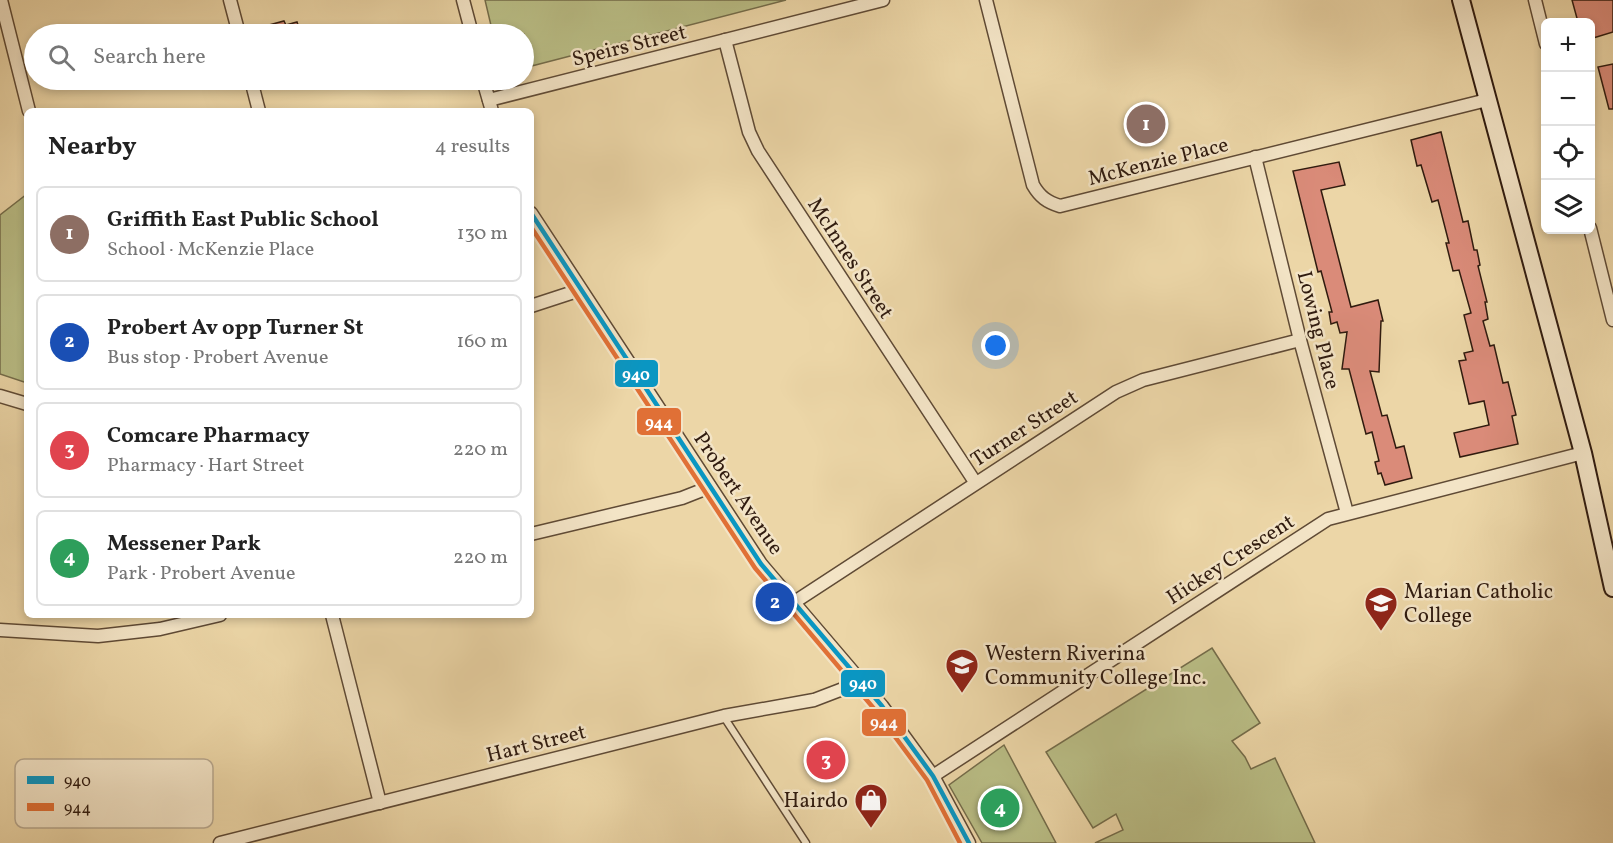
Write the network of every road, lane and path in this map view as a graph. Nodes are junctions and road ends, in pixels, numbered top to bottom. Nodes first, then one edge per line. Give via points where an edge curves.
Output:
1 (1, 0) edge
2 (230, 0) edge
3 (463, 0) edge
4 (883, 0) edge
5 (986, 0) edge
6 (1461, 0) edge
7 (1535, 0) edge
8 (236, 24) edge
9 (469, 24) edge
10 (1541, 26) edge
11 (725, 40) junction
12 (254, 90) edge
13 (486, 90) edge
14 (1487, 100) junction
15 (490, 106) edge
16 (28, 108) edge
17 (258, 108) edge
18 (1255, 157) junction
19 (534, 218) edge
20 (1592, 234) edge
21 (580, 290) junction
22 (534, 305) edge
23 (1613, 320) edge
24 (1300, 340) junction
25 (0, 396) edge
26 (24, 403) edge
27 (1583, 453) junction
28 (975, 482) junction
29 (710, 487) junction
30 (1347, 513) junction
31 (534, 533) edge
32 (1613, 588) edge
33 (793, 603) junction
34 (206, 618) edge
35 (333, 618) edge
36 (0, 630) edge
37 (861, 682) junction
38 (723, 716) junction
39 (933, 776) junction
40 (380, 803) junction
41 (220, 843) edge
42 (806, 843) edge
43 (969, 843) edge

1 - 16 street
2 - 8 street
3 - 9 street
4 - 11 street, Speirs Street
5 - 18 street, McKenzie Place via 1033,185 1048,202 1060,206
6 - 14 main road
7 - 10 street
11 - 15 street, Speirs Street
11 - 28 street, McInnes Street via 748,132 758,151
12 - 17 street
13 - 15 street
14 - 18 street, McKenzie Place
14 - 27 main road
18 - 24 street, Lowing Place
19 - 21 street, Probert Avenue
20 - 23 street
21 - 22 street
21 - 29 street, Probert Avenue
24 - 28 street, Turner Street via 1143,380 1116,392
24 - 30 street, Lowing Place
25 - 26 street
27 - 30 street, Hickey Crescent
27 - 32 main road
28 - 33 street, Turner Street
29 - 31 street via 682,498
29 - 33 street, Probert Avenue via 761,564
30 - 39 street, Hickey Crescent via 1328,519
33 - 37 street, Probert Avenue
34 - 36 street via 160,629 98,636
35 - 40 street
37 - 38 street, Hart Street via 814,700
37 - 39 street, Probert Avenue
38 - 40 street, Hart Street
38 - 42 lane
39 - 43 street, Probert Avenue
40 - 41 street, Hart Street

